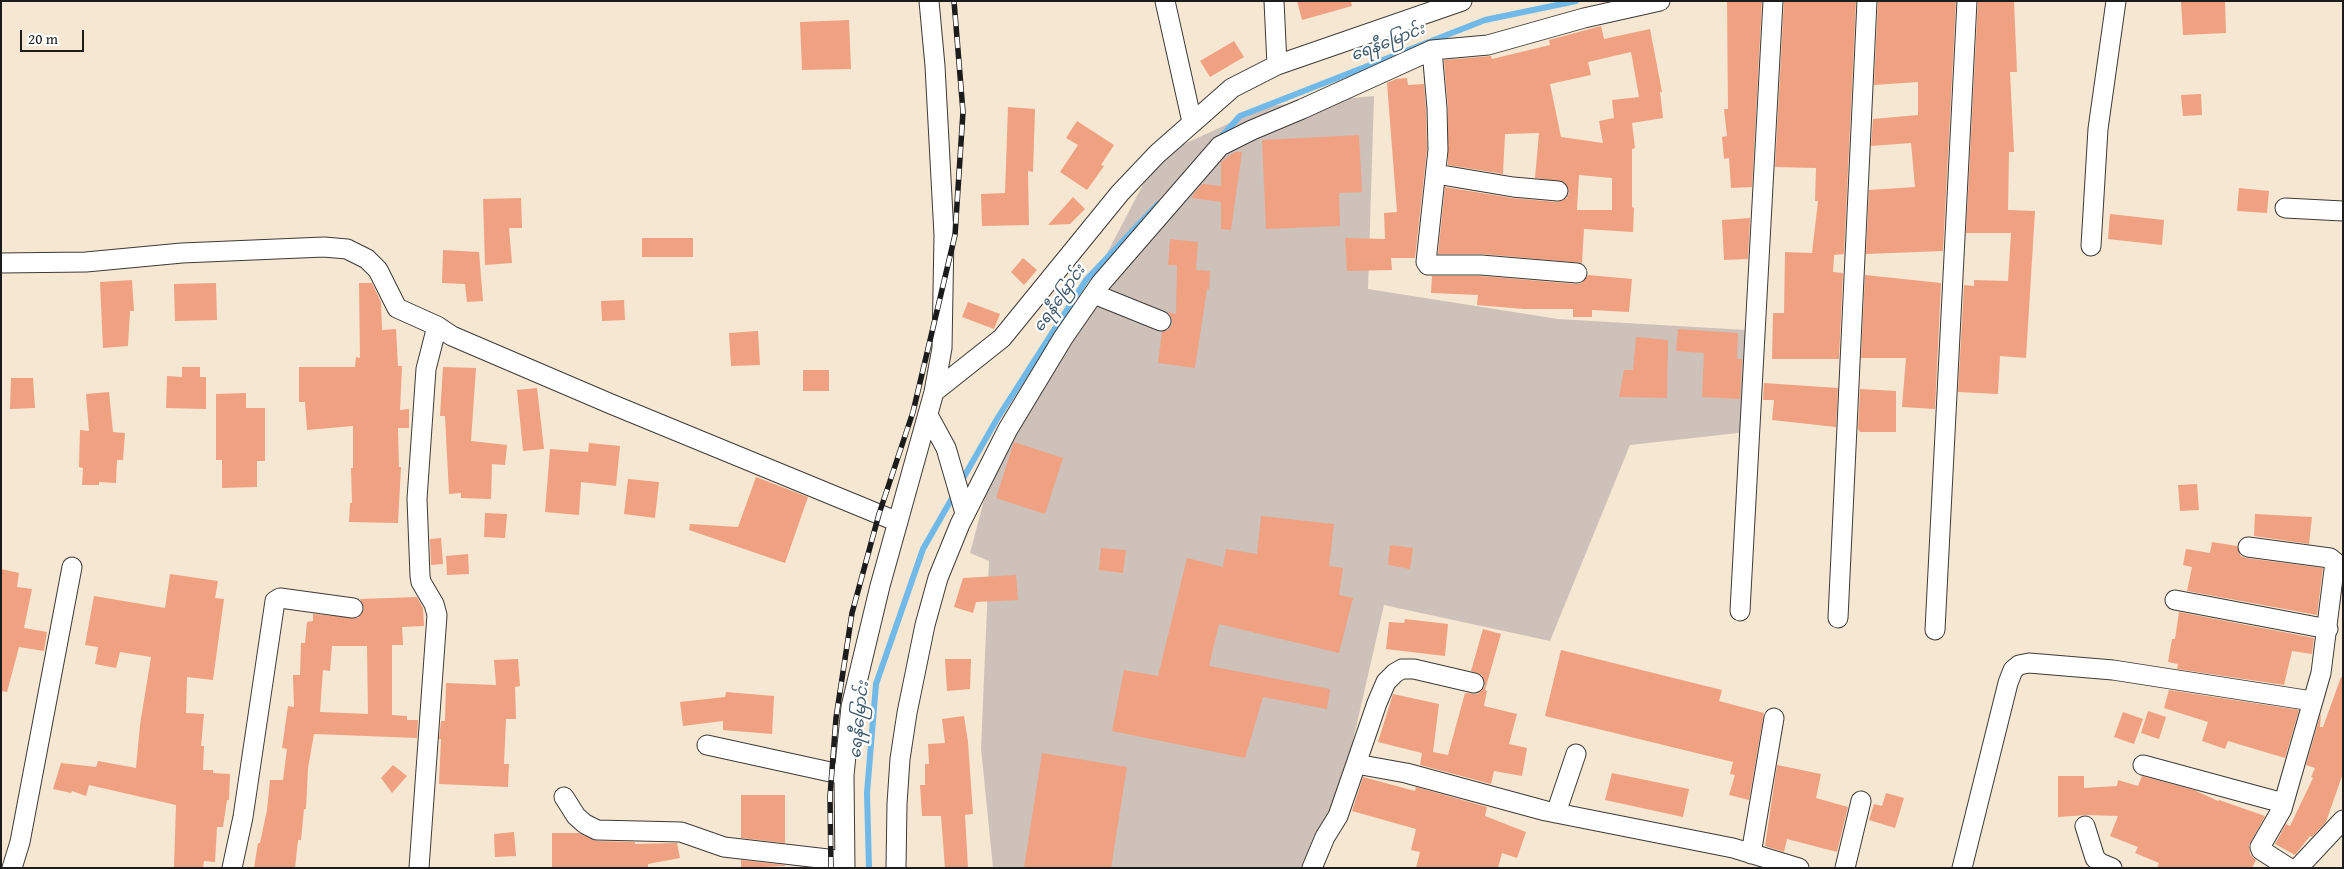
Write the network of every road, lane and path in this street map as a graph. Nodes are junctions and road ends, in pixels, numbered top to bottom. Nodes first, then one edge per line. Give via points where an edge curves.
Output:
1 (929, 1) edge
2 (1166, 1) edge
3 (1274, 1) edge
4 (1462, 1) edge
5 (1660, 1) edge
6 (1773, 1) edge
7 (1867, 1) edge
8 (1967, 1) edge
9 (2116, 1) edge
10 (1418, 8) edge
11 (1599, 8) edge
12 (1432, 50) junction
13 (1277, 65) junction
14 (1192, 122) junction
15 (1436, 174) junction
16 (1558, 191) dead end
17 (2285, 208) dead end
18 (2343, 211) edge
19 (2091, 246) dead end
20 (1, 263) edge
21 (1577, 273) dead end
22 (1094, 294) junction
23 (1161, 321) dead end
24 (437, 326) junction
25 (934, 392) junction
26 (930, 418) junction
27 (962, 511) junction
28 (898, 522) junction
29 (2248, 547) dead end
30 (72, 567) dead end
31 (2175, 600) dead end
32 (354, 608) dead end
33 (1740, 610) dead end
34 (1838, 618) dead end
35 (2328, 629) junction
36 (1935, 630) dead end
37 (1474, 683) dead end
38 (2312, 701) junction
39 (1774, 718) dead end
40 (707, 745) dead end
41 (1576, 754) dead end
42 (1356, 764) junction
43 (2143, 765) dead end
44 (844, 776) junction
45 (564, 798) dead end
46 (1861, 801) dead end
47 (2283, 802) junction
48 (1556, 813) junction
49 (2343, 820) edge
50 (2085, 826) dead end
51 (1751, 854) junction
52 (845, 864) edge
53 (12, 868) edge
54 (232, 868) edge
55 (419, 868) edge
56 (896, 868) edge
57 (1312, 868) edge
58 (1798, 868) edge
59 (1845, 868) edge
60 (1962, 868) edge
61 (2112, 868) edge
62 (2289, 868) edge
63 (2298, 868) edge

1 - 25 street via 944,235 942,348
2 - 14 street
3 - 13 street
4 - 10 street
5 - 11 street
6 - 33 street
7 - 34 street
8 - 36 street
9 - 19 street via 2098,129
10 - 13 street
11 - 12 street via 1488,45
12 - 15 street via 1438,123
12 - 22 street via 1220,146
13 - 14 street via 1232,88
14 - 25 street via 1120,193 1002,338
15 - 16 street
15 - 21 street via 1426,259 1428,265 1481,265
17 - 18 street
20 - 24 street via 86,262 182,253 347,248 367,259 378,270 398,308
22 - 23 street
22 - 27 street via 1028,392
24 - 28 street via 452,336 610,404
24 - 55 street via 426,369 417,499 420,576 437,615
25 - 26 street
26 - 27 street via 946,448
26 - 28 street
27 - 56 street via 925,625 907,713 897,794
28 - 44 street via 851,707
29 - 35 street via 2334,560
30 - 53 street via 20,842
31 - 35 street
32 - 54 street via 280,598 274,601 244,808
35 - 38 street via 2322,672
37 - 42 street via 1402,669 1386,682
38 - 47 street
38 - 60 street via 2113,670 2029,663 2019,665 2013,670 2008,683
39 - 51 street
40 - 44 street
41 - 48 street
42 - 48 street via 1406,773
42 - 57 street via 1338,816
43 - 47 street
44 - 52 street
45 - 52 street via 576,816 597,830 681,832 724,848
46 - 59 street
47 - 62 street via 2260,848
48 - 51 street
49 - 63 street
50 - 61 street via 2095,858
51 - 58 street

